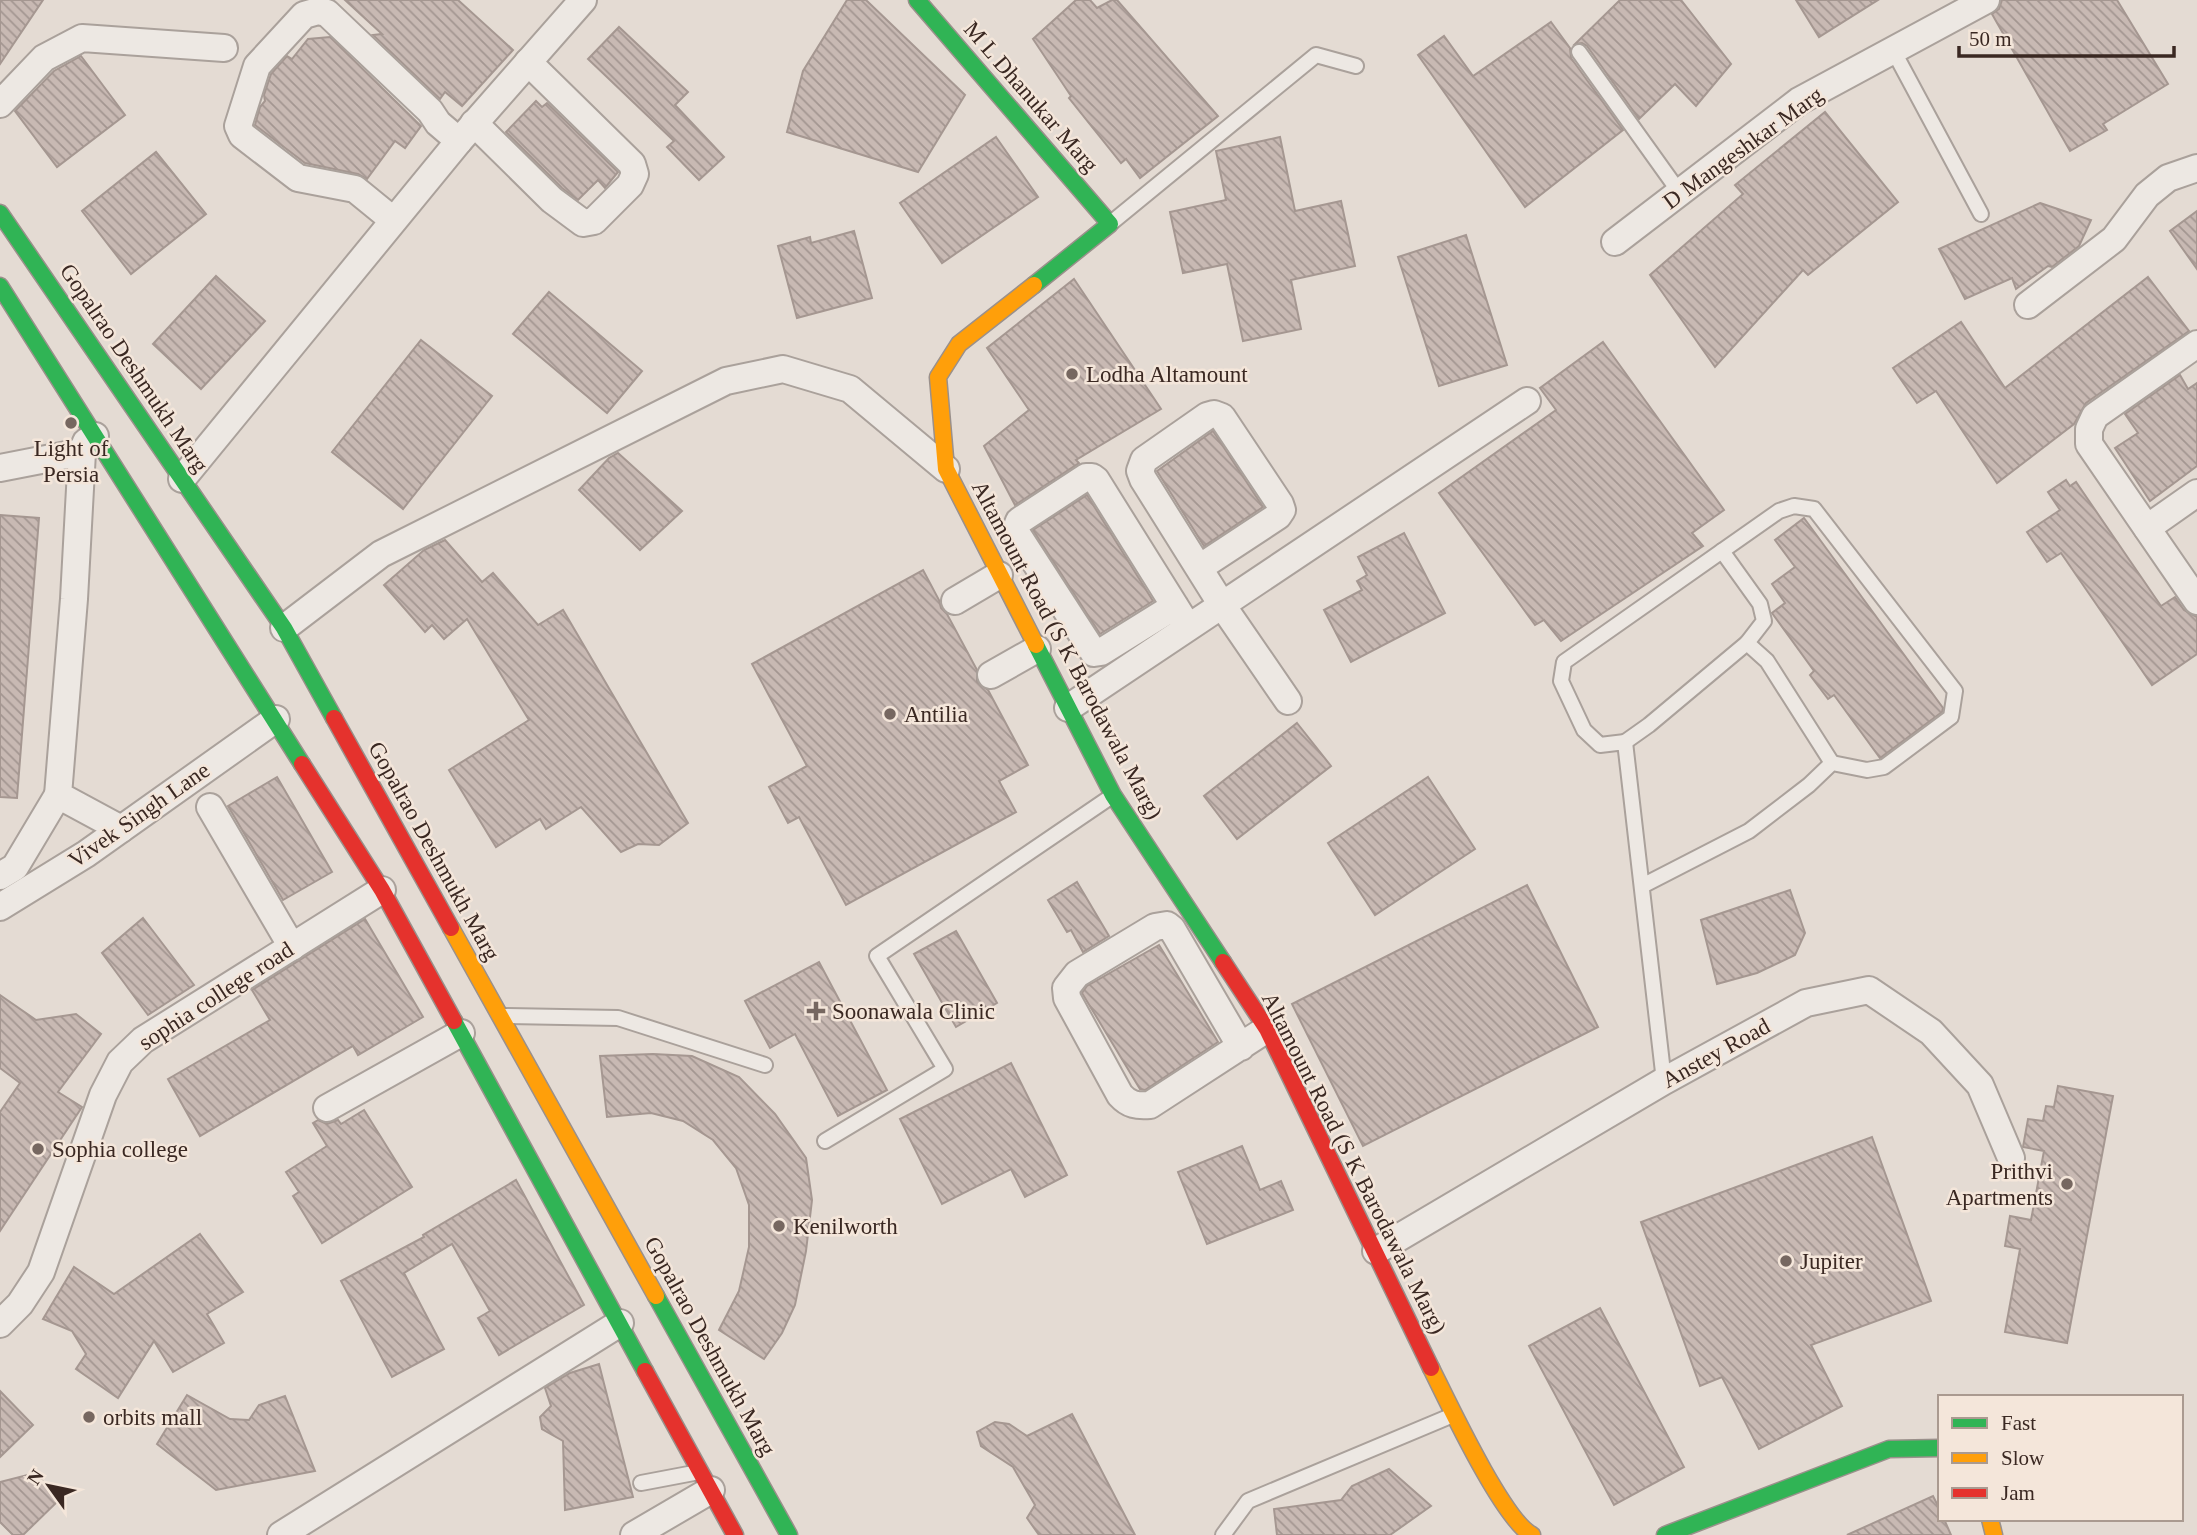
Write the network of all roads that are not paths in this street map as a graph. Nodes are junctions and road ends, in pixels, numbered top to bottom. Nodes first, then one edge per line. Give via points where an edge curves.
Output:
1 (583, 0) edge
2 (917, 0) edge
3 (1986, 0) edge
4 (224, 48) dead end
5 (1893, 50) junction
6 (1579, 51) dead end
7 (528, 62) junction
8 (1356, 66) dead end
9 (0, 104) edge
10 (467, 132) junction
11 (2197, 168) edge
12 (1680, 193) junction
13 (0, 213) edge
14 (1981, 214) dead end
15 (393, 220) junction
16 (1110, 224) junction
17 (1615, 242) dead end
18 (0, 286) edge
19 (2028, 305) dead end
20 (2197, 344) edge
21 (1527, 401) dead end
22 (88, 444) junction
23 (0, 468) edge
24 (946, 469) junction
25 (182, 479) junction
26 (2197, 493) edge
27 (2147, 528) junction
28 (1021, 540) junction
29 (1722, 551) junction
30 (995, 567) junction
31 (1199, 569) junction
32 (955, 601) dead end
33 (2197, 601) edge
34 (1222, 605) junction
35 (1181, 617) junction
36 (284, 628) junction
37 (1086, 642) junction
38 (1747, 643) junction
39 (1042, 659) junction
40 (991, 675) dead end
41 (1288, 701) dead end
42 (1068, 708) junction
43 (276, 719) junction
44 (1625, 742) junction
45 (1832, 763) junction
46 (58, 795) junction
47 (1113, 795) junction
48 (210, 807) dead end
49 (121, 830) junction
50 (0, 876) edge
51 (1642, 886) junction
52 (382, 890) junction
53 (0, 906) edge
54 (1191, 938) junction
55 (292, 947) junction
56 (500, 1016) junction
57 (1267, 1029) junction
58 (461, 1033) junction
59 (1241, 1047) junction
60 (765, 1065) dead end
61 (1664, 1081) junction
62 (327, 1108) dead end
63 (825, 1141) dead end
64 (2011, 1158) dead end
65 (1376, 1251) junction
66 (620, 1323) junction
67 (0, 1324) edge
68 (1454, 1415) junction
69 (1938, 1448) edge
70 (706, 1481) junction
71 (641, 1483) dead end
72 (281, 1535) edge
73 (635, 1535) edge
74 (735, 1535) edge
75 (789, 1535) edge
76 (1223, 1535) edge
77 (1532, 1535) edge
78 (1665, 1535) edge

1 - 7 street
2 - 16 main road, M L Dhanukar Marg
3 - 5 street, D Mangeshkar Marg
4 - 9 street via 82,38 44,58
5 - 12 street, D Mangeshkar Marg via 1799,101
5 - 14 lane
6 - 12 lane
7 - 10 street
7 - 10 street via 632,164 635,174 630,185 594,221 583,223
8 - 16 lane via 1315,55
10 - 15 street
10 - 15 street via 438,123 327,13 304,15 257,66 238,125 242,135 298,178 355,189
11 - 19 street via 2168,178 2147,195 2114,239
12 - 17 street, D Mangeshkar Marg
13 - 25 main road, Gopalrao Deshmukh Marg
15 - 25 street
16 - 24 main road, Altamount Road (S K Barodawala Marg) via 958,344 938,377
18 - 22 main road
20 - 27 street via 2095,416 2089,429 2089,444
21 - 34 street
22 - 23 street
22 - 43 main road
22 - 46 street
24 - 30 main road, Altamount Road (S K Barodawala Marg)
24 - 36 street via 850,388 783,369 726,381 381,554
25 - 36 main road, Gopalrao Deshmukh Marg
26 - 27 street
27 - 33 street
28 - 30 street
28 - 35 street via 1016,529 1022,517 1092,477
28 - 37 street
29 - 38 lane via 1760,604 1764,621
29 - 44 lane via 1564,662 1561,681 1584,730 1600,745
29 - 45 lane via 1779,511 1794,506 1814,509 1955,691 1951,717 1884,767 1867,770
30 - 32 street
30 - 39 main road, Altamount Road (S K Barodawala Marg)
31 - 31 street via 1140,471 1144,460 1214,414 1222,417 1282,510
31 - 34 street
34 - 35 street
34 - 41 street
35 - 37 street via 1101,652 1094,653
35 - 42 street
36 - 56 main road, Gopalrao Deshmukh Marg
37 - 39 street
38 - 44 lane
38 - 45 lane via 1767,662
39 - 40 street
39 - 42 main road, Altamount Road (S K Barodawala Marg)
42 - 47 main road, Altamount Road (S K Barodawala Marg)
43 - 49 street, Vivek Singh Lane
43 - 52 main road
44 - 51 lane
45 - 51 lane via 1749,831
46 - 49 street
46 - 50 street via 15,867
47 - 54 main road, Altamount Road (S K Barodawala Marg)
47 - 63 lane via 877,956 945,1069
48 - 55 street
49 - 53 street, Vivek Singh Lane
51 - 61 lane
52 - 55 street, sophia college road
52 - 58 main road
54 - 57 main road, Altamount Road (S K Barodawala Marg)
54 - 59 street
54 - 59 street via 1167,925 1155,927 1077,974 1066,988 1067,998 1120,1095 1138,1106 1150,1105
55 - 67 street, sophia college road via 143,1040 120,1062 103,1095 41,1272
56 - 60 lane via 618,1018
56 - 75 main road, Gopalrao Deshmukh Marg
57 - 59 street
57 - 65 main road, Altamount Road (S K Barodawala Marg)
58 - 62 street
58 - 66 main road
61 - 64 street, Anstey Road via 1806,1003 1869,990 1931,1032 1980,1085
61 - 65 street, Anstey Road
65 - 68 main road, Altamount Road (S K Barodawala Marg)
66 - 70 main road
66 - 72 street
68 - 76 lane via 1248,1501
68 - 77 main road, Altamount Road (S K Barodawala Marg) via 1503,1502
69 - 78 main road via 1889,1448
70 - 71 lane
70 - 73 street
70 - 74 main road

